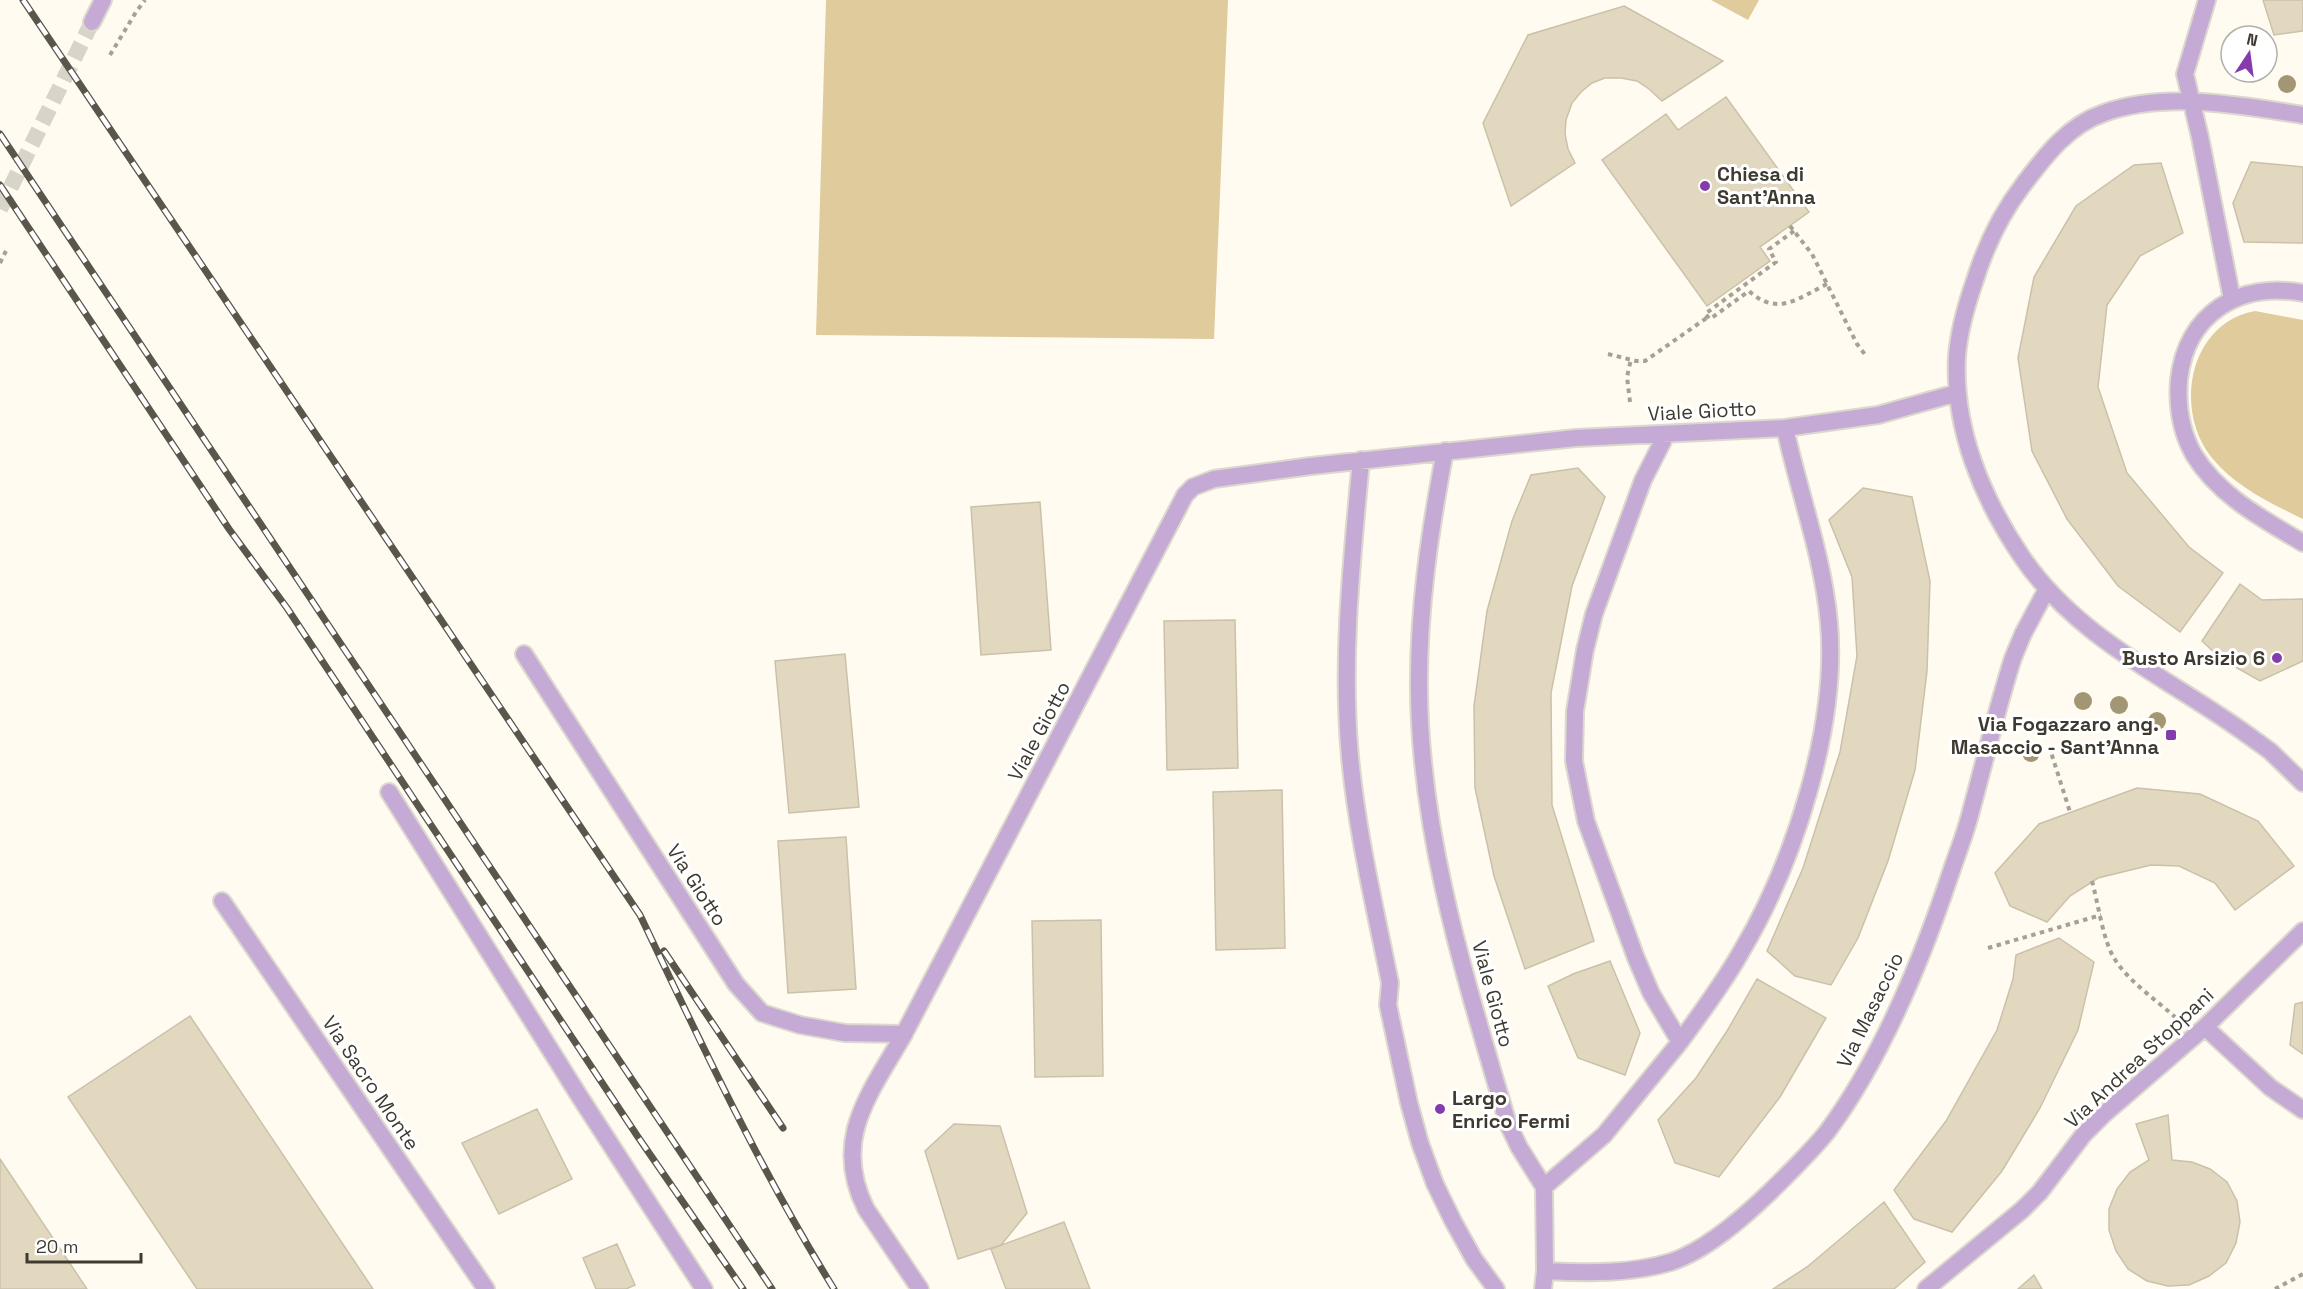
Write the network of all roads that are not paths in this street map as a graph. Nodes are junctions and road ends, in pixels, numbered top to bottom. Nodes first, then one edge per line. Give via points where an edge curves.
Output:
1 (103, 0) edge
2 (2207, 0) edge
3 (92, 22) tunnel mouth
4 (2192, 103) junction
5 (2303, 115) edge
6 (2303, 293) edge
7 (2232, 299) junction
8 (1958, 393) junction
9 (1785, 428) junction
10 (1665, 435) junction
11 (1445, 451) junction
12 (1361, 460) junction
13 (2303, 543) edge
14 (2047, 589) junction
15 (524, 654) dead end
16 (2303, 783) edge
17 (389, 792) dead end
18 (222, 901) dead end
19 (2303, 931) edge
20 (2200, 1031) junction
21 (904, 1034) junction
22 (1680, 1042) junction
23 (2303, 1110) edge
24 (1544, 1187) junction
25 (1545, 1271) junction
26 (486, 1289) edge
27 (704, 1289) edge
28 (920, 1289) edge
29 (1496, 1289) edge
30 (1543, 1289) edge
31 (1926, 1289) edge

1 - 3 street
2 - 4 street via 2185,74
4 - 5 street
4 - 7 street
4 - 8 street via 2162,102 2104,113 2065,135 2037,167 2001,217 1978,268 1957,355
6 - 7 street via 2268,290
7 - 13 street via 2202,321 2192,335 2180,372 2182,424 2193,453 2216,483 2261,519
8 - 9 street, Viale Giotto via 1878,415
8 - 14 street via 1966,443 1988,498 2005,530
9 - 10 street, Viale Giotto
9 - 22 street via 1826,594 1831,650 1827,710 1805,799 1775,884 1742,951
10 - 11 street, Viale Giotto via 1576,438
10 - 22 street via 1643,480 1594,614 1575,711 1574,761 1586,821 1610,890 1651,993
11 - 12 street, Viale Giotto
11 - 24 street, Viale Giotto via 1429,545 1422,620 1419,691 1423,763 1436,852 1462,965 1508,1124
12 - 21 street, Viale Giotto via 1214,479 1193,487 1185,495
12 - 29 street via 1347,649 1348,719 1356,805 1390,982 1388,1005 1409,1103 1435,1184 1474,1259
14 - 16 street via 2091,631 2223,716 2270,751
14 - 25 street, Via Masaccio via 2013,658 1971,812 1930,932 1868,1067 1826,1133 1749,1212 1694,1251 1673,1261 1627,1270
15 - 21 street, Via Giotto via 736,984 762,1013 845,1033
17 - 27 street
18 - 26 street, Via Sacro Monte
19 - 20 street, Via Andrea Stoppani
20 - 23 street
20 - 31 street, Via Andrea Stoppani via 2097,1121 2022,1210
21 - 28 street, Viale Giotto via 868,1097 851,1149 853,1179 866,1209
22 - 24 street via 1604,1135
24 - 25 street
25 - 30 street

